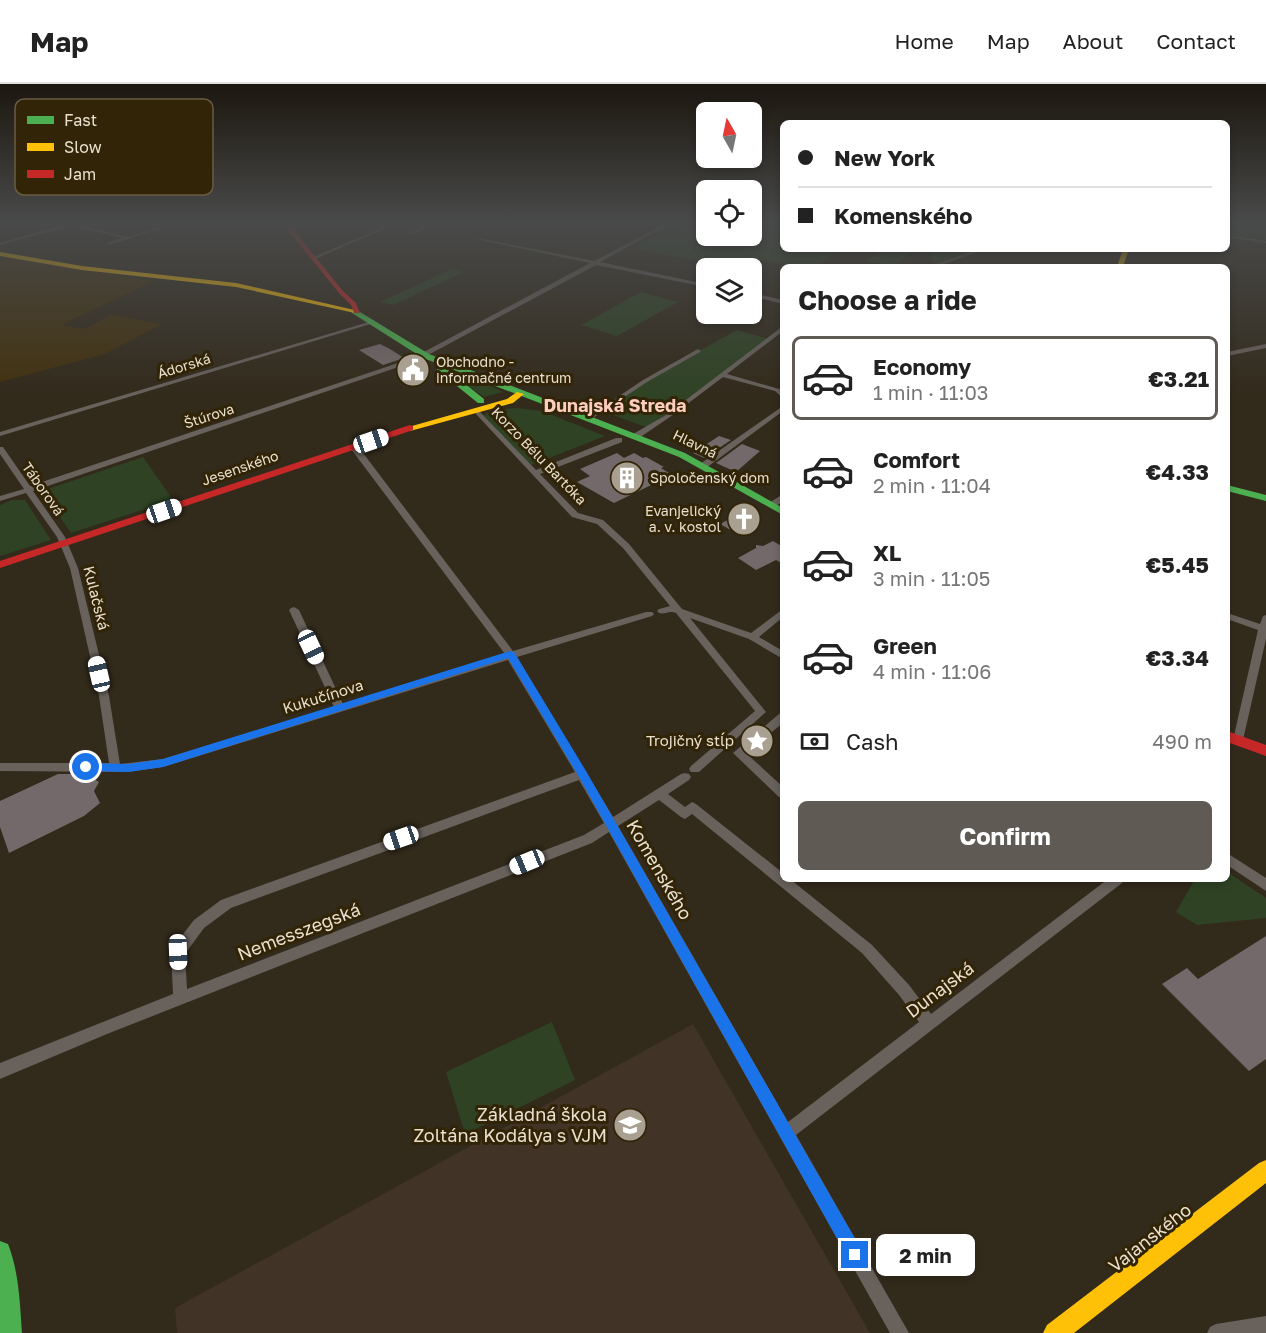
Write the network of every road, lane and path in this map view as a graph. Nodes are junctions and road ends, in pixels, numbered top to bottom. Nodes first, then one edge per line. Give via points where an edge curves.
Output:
1 (202, 281) edge
2 (333, 281) edge
3 (563, 281) edge
4 (762, 297) edge
5 (347, 298) junction
6 (780, 301) edge
7 (327, 304) junction
8 (357, 311) junction
9 (374, 321) junction
10 (780, 330) edge
11 (1266, 346) edge
12 (698, 351) dead end
13 (1230, 353) edge
14 (425, 355) junction
15 (723, 375) junction
16 (780, 393) edge
17 (520, 394) junction
18 (483, 406) junction
19 (557, 407) junction
20 (780, 410) edge
21 (588, 419) junction
22 (0, 434) edge
23 (636, 436) junction
24 (620, 440) dead end
25 (354, 447) junction
26 (0, 449) edge
27 (703, 466) junction
28 (535, 473) junction
29 (1230, 489) edge
30 (27, 491) junction
31 (1266, 498) edge
32 (0, 500) edge
33 (779, 505) edge
34 (64, 544) junction
35 (0, 565) edge
36 (294, 610) dead end
37 (662, 611) dead end
38 (679, 611) junction
39 (649, 614) dead end
40 (780, 614) edge
41 (1230, 617) edge
42 (1265, 623) edge
43 (752, 637) junction
44 (510, 654) junction
45 (780, 654) edge
46 (340, 709) junction
47 (780, 719) edge
48 (1232, 738) edge
49 (1266, 751) edge
50 (115, 766) junction
51 (0, 767) edge
52 (695, 769) dead end
53 (582, 774) junction
54 (684, 777) dead end
55 (780, 791) edge
56 (659, 793) junction
57 (611, 825) junction
58 (1230, 860) edge
59 (780, 878) edge
60 (784, 882) edge
61 (1114, 882) edge
62 (1266, 885) edge
63 (180, 999) junction
64 (929, 1023) junction
65 (0, 1071) edge
66 (786, 1133) junction
67 (1266, 1170) edge
68 (0, 1252) edge
69 (1266, 1325) edge
70 (10, 1333) edge
71 (900, 1333) edge
72 (1055, 1333) edge
73 (1216, 1333) edge

1 - 7 main road
2 - 5 main road
3 - 14 street, Štúrova
4 - 6 street
5 - 7 main road
5 - 8 main road
7 - 8 main road
8 - 9 main road
9 - 14 main road
9 - 22 street, Ádorská
10 - 15 street
11 - 13 street
12 - 21 street
14 - 17 main road, Hlavná
14 - 18 main road
14 - 30 street, Štúrova
15 - 16 street
15 - 23 street
17 - 18 main road, Jesenského via 510,401
17 - 19 main road, Hlavná
18 - 19 main road
18 - 25 main road, Jesenského via 432,418
18 - 28 street, Korzo Bélu Bartóka
19 - 21 main road, Hlavná
20 - 27 street
21 - 23 main road, Hlavná
23 - 27 main road, Hlavná
24 - 28 street
25 - 34 main road, Jesenského
25 - 44 street, Komenského
26 - 30 street, Táborová
27 - 33 main road, Hlavná
28 - 38 street, Korzo Bélu Bartóka via 575,515 600,522 626,546
29 - 31 main road
30 - 32 street, Štúrova
30 - 34 street, Táborová
34 - 35 main road, Jesenského
34 - 50 street, Kulačská via 74,568 104,696
36 - 46 street
37 - 38 street
38 - 43 street
38 - 52 street, Korzo Bélu Bartóka via 761,712
39 - 44 street, Kukučínova
40 - 43 street
41 - 42 street
42 - 48 street
43 - 45 street
44 - 46 street, Kukučínova
44 - 53 street, Komenského
46 - 50 street, Kukučínova via 163,763
47 - 55 street via 739,753
48 - 49 main road
50 - 51 street, Kukučínova
53 - 57 street, Komenského
53 - 63 street via 226,904 199,924 178,952
54 - 56 street, Nemesszegská
56 - 57 street, Nemesszegská
56 - 59 street via 685,814 692,807
57 - 63 street, Nemesszegská via 588,838
57 - 66 street, Komenského
58 - 62 street
60 - 64 street via 867,949
61 - 64 street, Dunajská
63 - 65 street, Nemesszegská
64 - 66 street, Dunajská
66 - 71 street, Komenského
67 - 72 main road, Vajanského
68 - 70 main road
69 - 73 street

